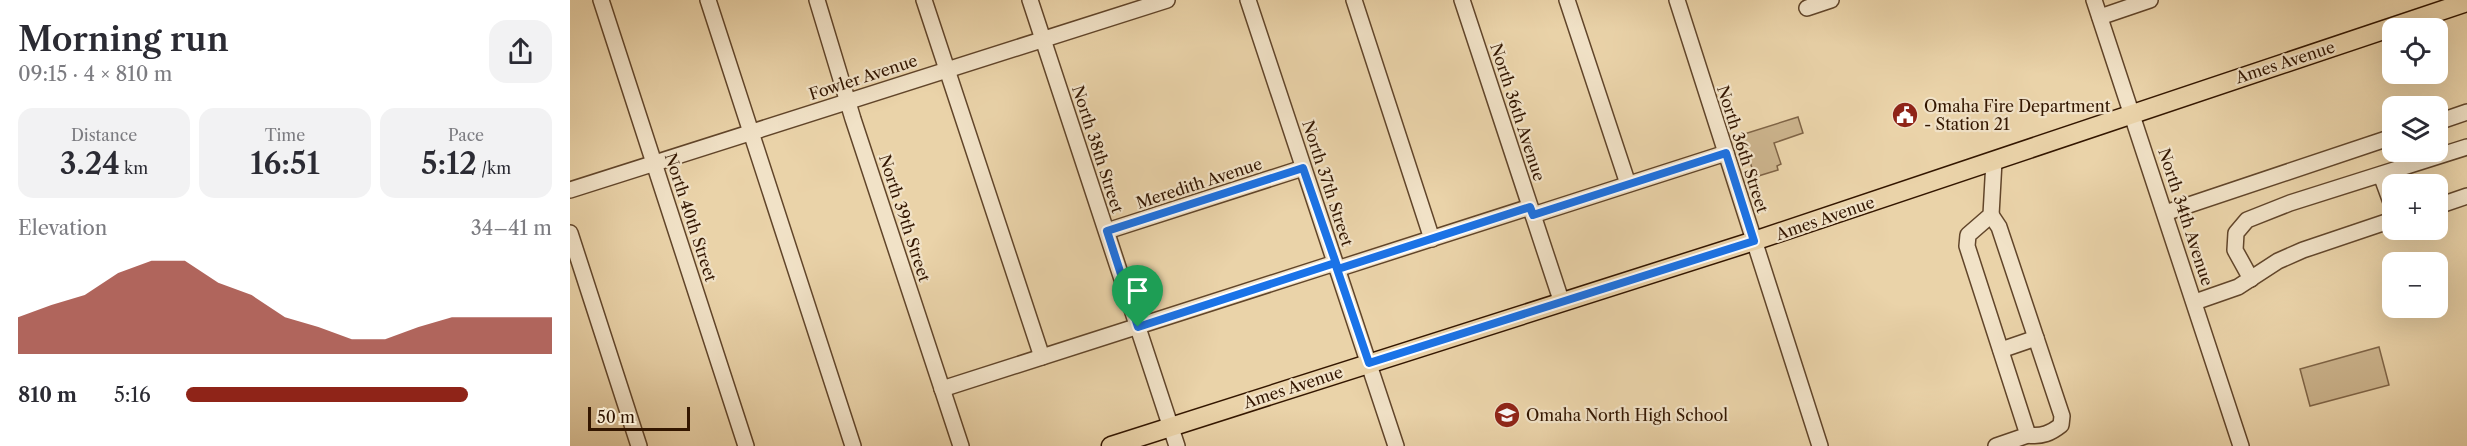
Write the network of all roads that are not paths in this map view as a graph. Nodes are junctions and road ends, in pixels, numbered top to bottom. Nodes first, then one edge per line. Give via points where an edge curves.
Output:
1 (601, 0) edge
2 (708, 0) edge
3 (817, 0) edge
4 (924, 0) edge
5 (1030, 0) edge
6 (1167, 0) edge
7 (1248, 0) edge
8 (1354, 0) edge
9 (1462, 0) edge
10 (1568, 0) edge
11 (1677, 0) edge
12 (1831, 0) edge
13 (2094, 0) edge
14 (2150, 0) edge
15 (2467, 2) edge
16 (1141, 4) edge
17 (1807, 8) dead end
18 (2100, 17) junction
19 (1043, 40) junction
20 (947, 70) junction
21 (849, 100) junction
22 (2467, 112) edge
23 (2133, 113) junction
24 (2448, 119) edge
25 (752, 132) junction
26 (2382, 140) edge
27 (2467, 147) edge
28 (1726, 153) junction
29 (1995, 161) junction
30 (655, 163) junction
31 (1303, 168) junction
32 (2381, 175) joint
33 (1628, 184) junction
34 (570, 190) edge
35 (2467, 196) edge
36 (2448, 203) edge
37 (1532, 211) junction
38 (2166, 213) junction
39 (1990, 215) junction
40 (2382, 223) edge
41 (1107, 231) junction
42 (570, 233) edge
43 (1432, 239) junction
44 (1754, 241) junction
45 (1336, 266) junction
46 (2251, 279) junction
47 (2195, 302) junction
48 (1562, 303) junction
49 (1138, 327) junction
50 (2036, 338) junction
51 (2001, 350) junction
52 (1042, 357) junction
53 (1369, 363) junction
54 (942, 389) junction
55 (1170, 427) junction
56 (2028, 435) junction
57 (1132, 443) edge
58 (639, 446) edge
59 (746, 446) edge
60 (853, 446) edge
61 (961, 446) edge
62 (1111, 446) edge
63 (1177, 446) edge
64 (1396, 446) edge
65 (1820, 446) edge
66 (1996, 446) edge
67 (2241, 446) edge

1 - 30 street, North 40th Street
2 - 25 street
3 - 21 street, North 39th Street
4 - 20 street
5 - 19 street, North 38th Street
6 - 16 street, Fowler Avenue
7 - 31 street, North 37th Street
8 - 43 street
9 - 37 street, North 36th Avenue
10 - 33 street
11 - 28 street, North 36th Street
12 - 17 street
13 - 18 street, North 34th Avenue
14 - 18 street
15 - 23 main road, Ames Avenue
16 - 19 street, Fowler Avenue
18 - 23 street, North 34th Avenue
19 - 20 street, Fowler Avenue
19 - 41 street, North 38th Street
20 - 21 street, Fowler Avenue
20 - 52 street
21 - 25 street, Fowler Avenue
21 - 54 street, North 39th Street
22 - 24 street
23 - 29 main road, Ames Avenue
23 - 38 street, North 34th Avenue
25 - 30 street, Fowler Avenue
25 - 60 street
26 - 38 street
27 - 32 street
28 - 33 street
28 - 44 street, North 36th Street
29 - 39 street
29 - 44 main road, Ames Avenue
30 - 34 street, Fowler Avenue
30 - 59 street, North 40th Street
31 - 41 street, Meredith Avenue
31 - 45 street, North 37th Street
32 - 46 street via 2247,220 2236,233 2235,250
33 - 37 street
35 - 36 street
37 - 43 street
37 - 48 street, North 36th Avenue
38 - 47 street, North 34th Avenue
39 - 50 street via 1999,227
39 - 51 street via 1968,235 1967,246
40 - 46 street via 2303,250
41 - 49 street, North 38th Street
42 - 58 street
43 - 45 street
44 - 48 main road, Ames Avenue
44 - 65 street, North 36th Street
45 - 49 street
45 - 53 street, North 37th Street
46 - 47 street via 2238,288
47 - 67 street, North 34th Avenue
48 - 53 main road, Ames Avenue
49 - 52 street
49 - 55 street, North 38th Street
50 - 51 street
50 - 56 street via 2062,416 2061,425 2052,433
51 - 56 street
52 - 54 street
53 - 55 main road, Ames Avenue
53 - 64 street, North 37th Street
54 - 61 street, North 39th Street
55 - 57 main road, Ames Avenue
55 - 63 street, North 38th Street
56 - 66 street
57 - 62 main road, Ames Avenue

